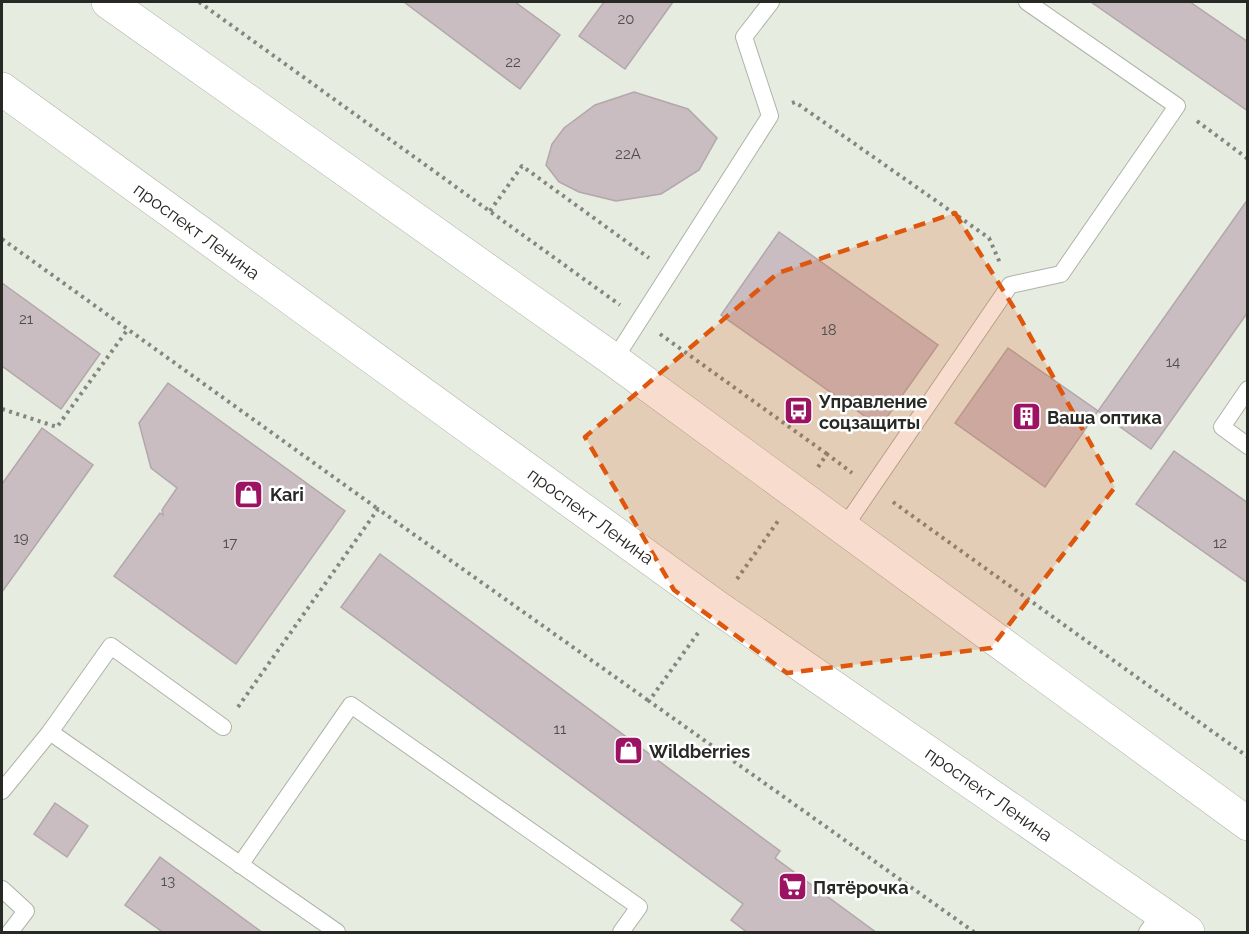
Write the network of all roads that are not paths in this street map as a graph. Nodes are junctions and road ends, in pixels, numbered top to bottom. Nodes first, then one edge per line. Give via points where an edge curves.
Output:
1 (108, 2) edge
2 (771, 2) edge
3 (1027, 2) edge
4 (2, 89) edge
5 (614, 360) junction
6 (1248, 390) edge
7 (1248, 446) edge
8 (843, 529) junction
9 (224, 727) road end
10 (50, 732) junction
11 (2, 791) edge
12 (1248, 824) edge
13 (240, 865) junction
14 (2, 889) edge
15 (1154, 923) edge
16 (10, 933) edge
17 (337, 933) edge
18 (621, 933) edge
19 (1188, 933) edge

1 - 5 main road
2 - 5 lane via 744,37 770,116
3 - 8 lane via 1177,106 1061,274 1010,285
4 - 15 main road, проспект Ленина
5 - 8 main road
6 - 7 lane via 1222,427
8 - 12 main road
9 - 10 lane via 111,646
10 - 11 lane
10 - 13 lane
13 - 17 lane
13 - 18 lane via 351,705 639,907
14 - 16 lane via 26,911
15 - 19 main road, проспект Ленина

